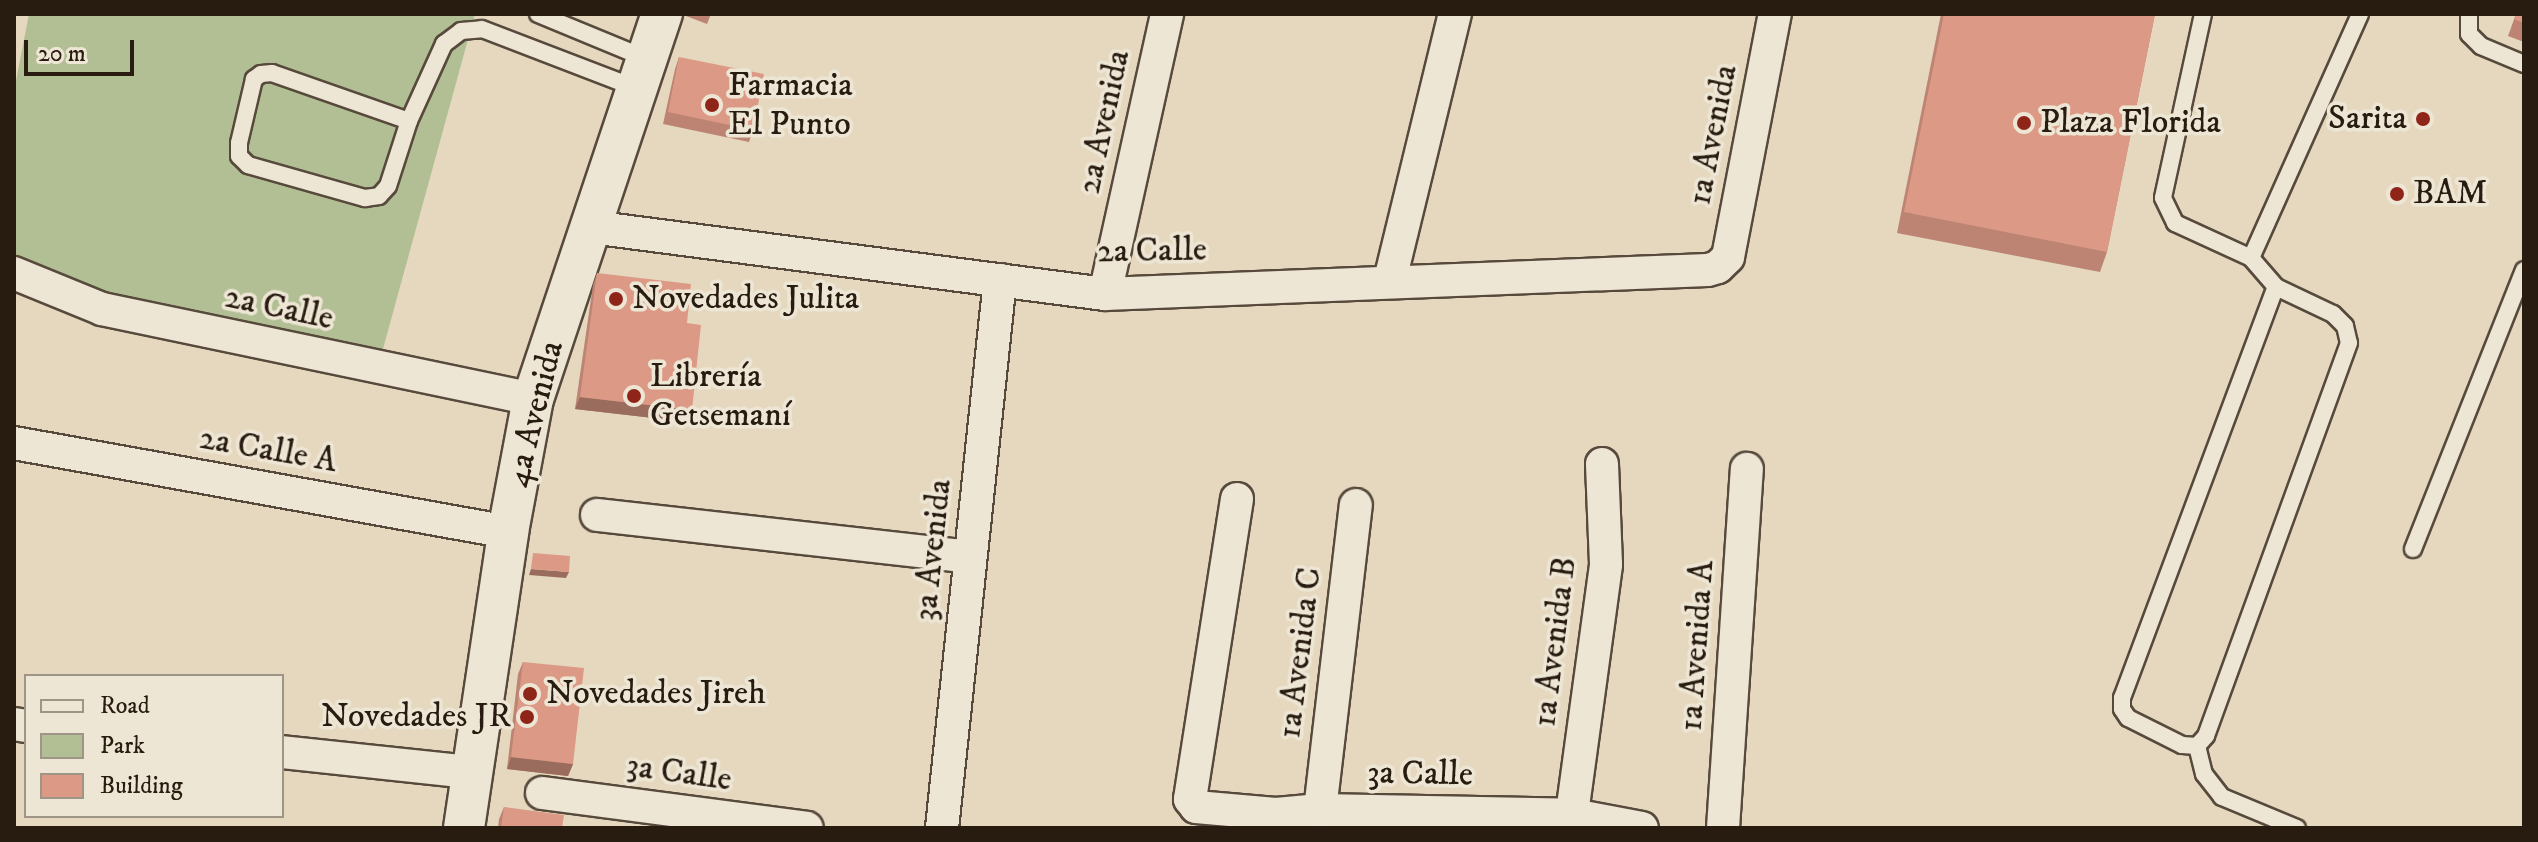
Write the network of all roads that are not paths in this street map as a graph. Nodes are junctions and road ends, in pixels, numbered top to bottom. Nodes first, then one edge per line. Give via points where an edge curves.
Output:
1 (538, 14) edge
2 (662, 14) edge
3 (1167, 14) edge
4 (1455, 14) edge
5 (1775, 14) edge
6 (2203, 14) edge
7 (2360, 14) edge
8 (2469, 14) edge
9 (2524, 64) edge
10 (642, 74) junction
11 (409, 121) junction
12 (591, 227) junction
13 (2251, 258) junction
14 (1718, 267) joint
15 (2524, 270) edge
16 (14, 273) edge
17 (1000, 280) junction
18 (1390, 280) junction
19 (2276, 287) junction
20 (1105, 294) junction
21 (533, 399) junction
22 (14, 443) edge
23 (1602, 464) dead end
24 (1747, 469) dead end
25 (1237, 499) dead end
26 (1356, 505) dead end
27 (597, 515) dead end
28 (508, 532) junction
29 (2413, 549) dead end
30 (970, 557) junction
31 (2197, 746) junction
32 (284, 752) edge
33 (470, 772) junction
34 (542, 793) dead end
35 (1320, 810) junction
36 (1276, 821) edge
37 (1571, 821) edge
38 (464, 828) edge
39 (807, 828) edge
40 (942, 828) edge
41 (1642, 828) edge
42 (1723, 828) edge
43 (2297, 828) edge

1 - 10 lane
2 - 10 street, 4a Avenida
3 - 20 street, 2a Avenida
4 - 18 street
5 - 14 street, 1a Avenida via 1728,257
6 - 13 lane via 2163,198 2175,223
7 - 13 lane
8 - 9 lane via 2469,34 2481,46
10 - 11 lane via 482,29 461,31 444,44
10 - 12 street, 4a Avenida
11 - 11 lane via 388,186 379,196 365,198 248,165 239,156 254,79 261,74 272,73
12 - 17 street, 2a Calle
12 - 21 street, 4a Avenida
13 - 19 lane
14 - 18 street, 2a Calle
15 - 29 lane
16 - 21 street, 2a Calle via 102,309
17 - 20 street, 2a Calle
17 - 30 street, 3a Avenida
18 - 20 street, 2a Calle
19 - 31 lane via 2333,314 2345,326 2349,343 2206,736
19 - 31 lane via 2122,698 2128,718 2182,745
21 - 28 street, 4a Avenida
22 - 28 street, 2a Calle A
23 - 37 street, 1a Avenida B via 1606,564
24 - 42 street, 1a Avenida A
25 - 36 street, 3a Calle via 1190,799 1196,807
26 - 35 street, 1a Avenida C
27 - 30 street
28 - 33 street, 4a Avenida
30 - 40 street, 3a Avenida
31 - 43 lane via 2204,774 2222,797
32 - 33 street
33 - 38 street, 4a Avenida
34 - 39 street, 3a Calle
35 - 36 street, 3a Calle
35 - 37 street, 3a Calle
37 - 41 street, 3a Calle

